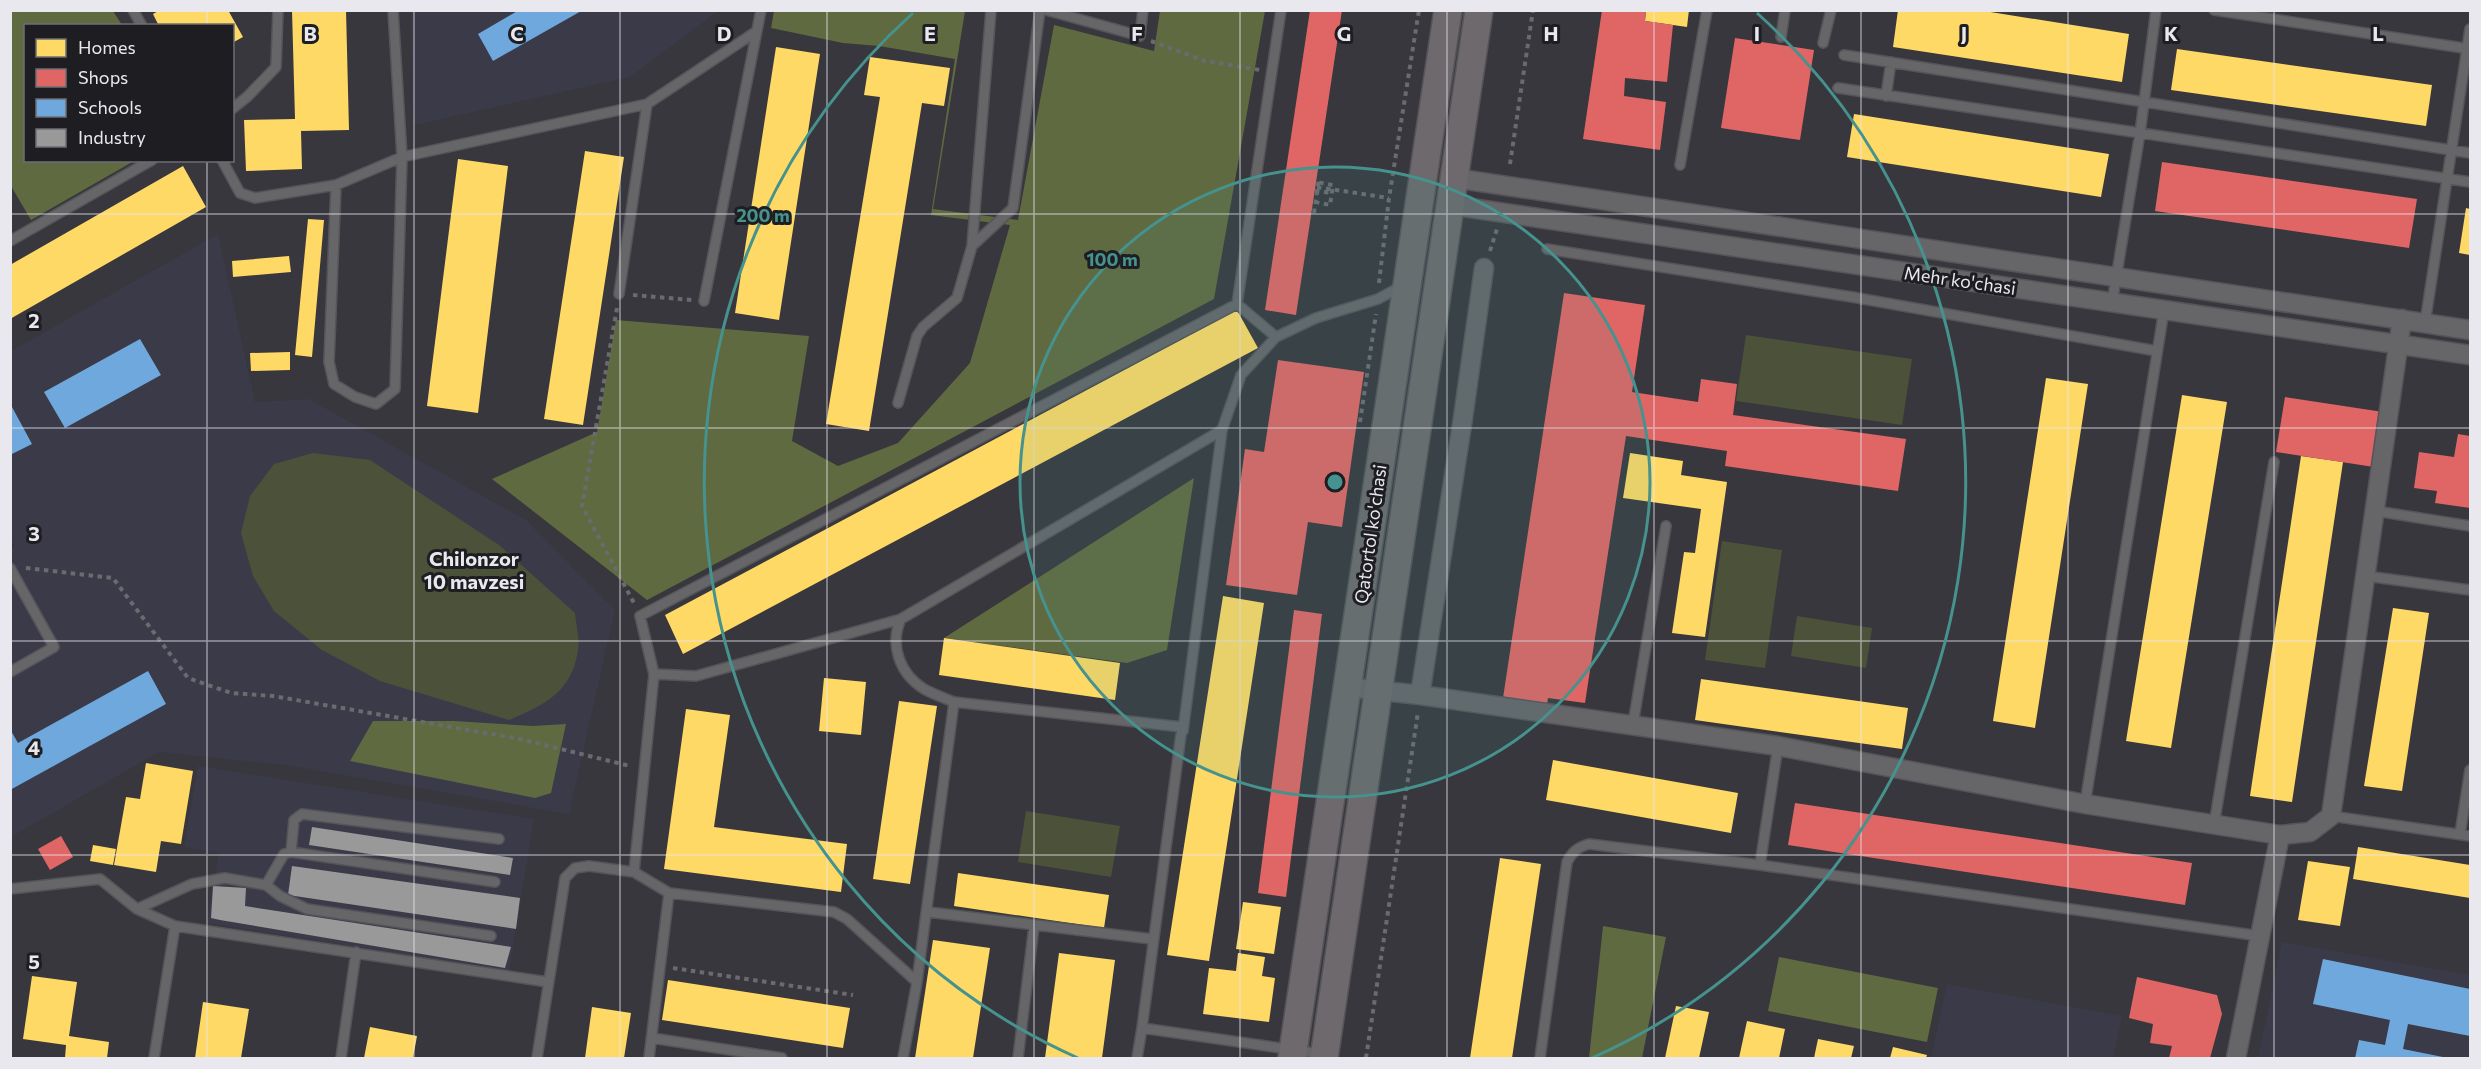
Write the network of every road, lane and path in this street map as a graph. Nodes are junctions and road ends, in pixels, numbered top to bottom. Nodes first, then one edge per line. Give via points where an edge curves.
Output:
1 (134, 10) edge
2 (278, 10) edge
3 (393, 10) edge
4 (761, 10) edge
5 (992, 10) edge
6 (1040, 10) edge
7 (1046, 10) edge
8 (1143, 10) edge
9 (1281, 10) edge
10 (1419, 10) edge
11 (1448, 10) edge
12 (1479, 10) edge
13 (1533, 10) edge
14 (1707, 10) edge
15 (1785, 10) edge
16 (1831, 10) edge
17 (2156, 10) edge
18 (2214, 10) edge
19 (141, 24) edge
20 (2470, 29) edge
21 (757, 31) junction
22 (1140, 36) junction
23 (1781, 37) dead end
24 (1823, 44) dead end
25 (2469, 49) edge
26 (1844, 55) dead end
27 (1891, 62) junction
28 (1272, 72) junction
29 (1838, 88) dead end
30 (1886, 96) junction
31 (2144, 101) junction
32 (647, 104) junction
33 (234, 108) edge
34 (2140, 133) junction
35 (2452, 150) junction
36 (2470, 153) edge
37 (402, 156) junction
38 (148, 162) edge
39 (223, 162) edge
40 (1510, 164) dead end
41 (1680, 165) dead end
42 (1423, 175) junction
43 (1454, 178) junction
44 (2448, 179) junction
45 (2470, 183) edge
46 (336, 185) junction
47 (1317, 185) junction
48 (1332, 193) junction
49 (1389, 198) junction
50 (1315, 200) junction
51 (1419, 201) junction
52 (1450, 205) junction
53 (1313, 210) dead end
54 (10, 241) edge
55 (972, 246) junction
56 (1547, 249) dead end
57 (1484, 268) dead end
58 (2117, 277) junction
59 (1407, 284) junction
60 (2168, 285) junction
61 (620, 294) junction
62 (1378, 299) junction
63 (704, 301) joint
64 (2112, 303) junction
65 (1237, 304) junction
66 (2164, 310) junction
67 (2402, 320) junction
68 (2425, 323) junction
69 (2470, 330) edge
70 (1276, 337) junction
71 (2399, 345) junction
72 (2422, 348) junction
73 (2157, 351) junction
74 (2470, 355) edge
75 (898, 403) dead end
76 (1222, 430) junction
77 (1359, 431) dead end
78 (2274, 462) dead end
79 (2376, 511) junction
80 (1666, 526) dead end
81 (2470, 526) edge
82 (10, 567) edge
83 (21, 568) dead end
84 (2366, 576) junction
85 (2470, 590) edge
86 (640, 616) junction
87 (901, 619) junction
88 (10, 672) edge
89 (654, 674) junction
90 (1347, 687) junction
91 (1378, 690) junction
92 (1420, 695) junction
93 (954, 702) junction
94 (1633, 724) junction
95 (1183, 730) junction
96 (1778, 746) junction
97 (645, 769) junction
98 (2470, 770) edge
99 (2085, 804) junction
100 (2331, 816) junction
101 (2214, 825) junction
102 (2460, 834) junction
103 (2280, 835) junction
104 (2470, 836) edge
105 (499, 839) dead end
106 (291, 852) junction
107 (1760, 865) junction
108 (634, 872) junction
109 (495, 882) dead end
110 (266, 885) junction
111 (10, 889) edge
112 (669, 893) junction
113 (137, 909) junction
114 (928, 912) junction
115 (175, 926) junction
116 (1034, 926) junction
117 (491, 936) dead end
118 (2260, 936) junction
119 (1152, 939) junction
120 (356, 952) junction
121 (662, 966) junction
122 (548, 982) junction
123 (917, 982) junction
124 (853, 995) dead end
125 (1142, 1028) junction
126 (652, 1038) junction
127 (1293, 1054) edge
128 (1324, 1056) edge
129 (154, 1059) edge
130 (341, 1059) edge
131 (537, 1059) edge
132 (649, 1059) edge
133 (782, 1059) edge
134 (903, 1059) edge
135 (1018, 1059) edge
136 (1137, 1059) edge
137 (1366, 1059) edge
138 (1540, 1059) edge
139 (2236, 1059) edge

1 - 19 lane
2 - 33 lane via 276,67
3 - 37 lane
4 - 21 lane
5 - 55 lane
6 - 55 lane via 1014,208
7 - 22 lane
8 - 22 lane
9 - 28 lane
10 - 49 path
11 - 42 main road, Qatortol ko'chasi
12 - 43 main road, Qatortol ko'chasi
13 - 40 path
14 - 41 lane
15 - 23 lane
16 - 24 lane
17 - 31 lane
18 - 25 lane
20 - 25 lane
21 - 32 lane
21 - 63 lane
22 - 28 path via 1205,61
25 - 35 lane
26 - 27 lane
27 - 30 lane
27 - 31 lane
28 - 65 lane
29 - 30 lane
30 - 34 lane
31 - 34 lane
31 - 35 lane
32 - 37 lane
32 - 61 lane
34 - 44 lane
34 - 58 lane
35 - 36 lane
35 - 44 lane
37 - 46 lane
37 - 46 lane via 395,389 376,404 334,384 329,362
38 - 54 lane
39 - 46 lane via 240,194 255,198
42 - 43 main road
42 - 51 main road, Qatortol ko'chasi
43 - 51 main road
43 - 52 main road, Qatortol ko'chasi
43 - 58 street, Mehr ko'chasi
44 - 45 lane
44 - 68 lane
47 - 48 path
47 - 48 path via 1333,184
47 - 49 path
47 - 50 path
48 - 50 path via 1330,205
49 - 62 path
50 - 53 path
51 - 52 main road
51 - 59 main road, Qatortol ko'chasi
52 - 64 street, Mehr ko'chasi
52 - 91 main road, Qatortol ko'chasi
55 - 75 lane via 957,298 917,336
56 - 73 lane
57 - 92 street
58 - 60 street, Mehr ko'chasi
58 - 64 lane
59 - 62 lane
59 - 90 main road, Qatortol ko'chasi
60 - 66 street
60 - 67 street, Mehr ko'chasi
61 - 63 path
61 - 86 path via 582,506
62 - 70 lane via 1316,318
62 - 77 path
64 - 66 street, Mehr ko'chasi
65 - 70 lane
65 - 86 lane
66 - 71 street, Mehr ko'chasi
66 - 73 lane
67 - 68 street, Mehr ko'chasi
67 - 71 street
68 - 69 street, Mehr ko'chasi
68 - 72 street
70 - 76 lane via 1241,375
71 - 72 street, Mehr ko'chasi
71 - 79 street
72 - 74 street, Mehr ko'chasi
73 - 99 lane
76 - 87 lane
76 - 95 lane
78 - 101 lane
79 - 81 lane
79 - 84 street
80 - 94 lane
82 - 88 lane via 54,647
83 - 97 path via 112,578 188,678 203,685 231,693 273,696 520,739
84 - 85 lane
84 - 100 street
86 - 89 lane
87 - 89 lane via 696,675
87 - 93 lane via 895,642 904,668 924,689
89 - 97 lane
90 - 91 street
90 - 127 main road, Qatortol ko'chasi
91 - 92 street
91 - 128 main road, Qatortol ko'chasi
92 - 94 street
92 - 137 path
93 - 95 lane via 1180,726
93 - 114 lane
94 - 96 street
95 - 119 lane
96 - 99 street
96 - 107 lane
97 - 108 lane
98 - 102 lane
99 - 101 street
100 - 102 lane
100 - 103 street via 2310,832
101 - 103 street
102 - 104 lane
103 - 118 street
105 - 106 lane via 302,814 294,819
106 - 109 lane
106 - 110 lane via 284,854
107 - 118 lane
107 - 138 lane via 1589,844 1576,849 1567,862
108 - 112 lane
108 - 122 lane via 590,866 575,868 565,878
110 - 113 lane via 225,878 192,884
110 - 117 lane via 307,909
111 - 113 lane via 100,879
112 - 121 lane
112 - 123 lane via 834,912
113 - 115 lane
114 - 116 lane
114 - 123 lane
115 - 120 lane
115 - 129 lane
116 - 119 lane
116 - 135 lane
118 - 139 street
119 - 125 lane
120 - 122 lane
120 - 130 lane
121 - 124 path
121 - 126 lane
122 - 131 lane
123 - 134 lane
125 - 127 lane
125 - 136 lane
126 - 132 lane
126 - 133 lane
127 - 128 lane

